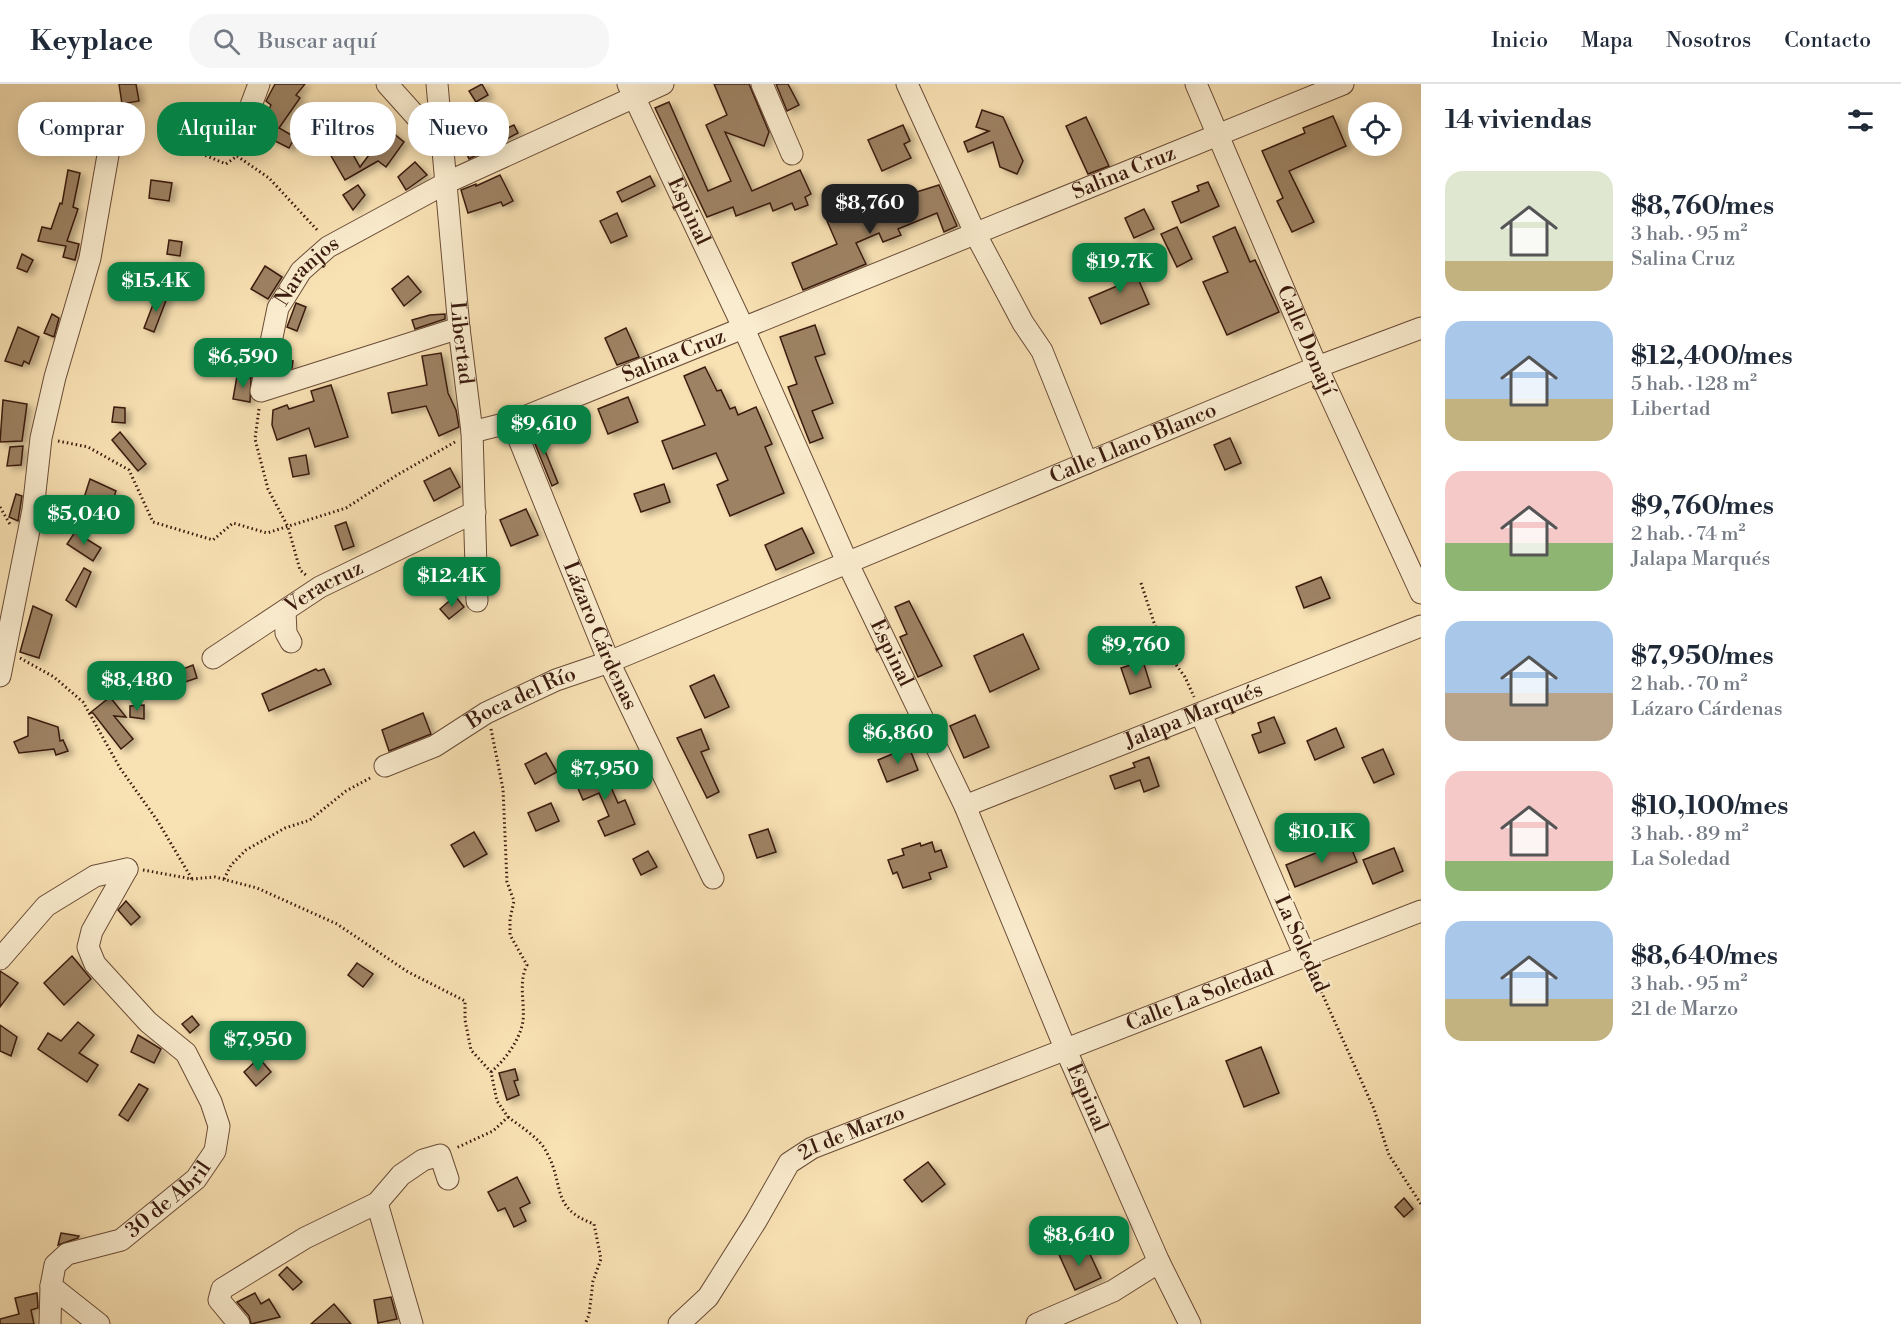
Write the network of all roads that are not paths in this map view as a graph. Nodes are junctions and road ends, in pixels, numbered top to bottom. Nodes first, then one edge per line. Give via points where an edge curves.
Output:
1 (259, 84) edge
2 (387, 84) edge
3 (437, 84) edge
4 (663, 84) edge
5 (762, 84) edge
6 (907, 84) edge
7 (1196, 84) edge
8 (1343, 84) edge
9 (631, 90) edge
10 (252, 102) edge
11 (439, 102) edge
12 (408, 107) edge
13 (1220, 136) junction
14 (792, 154) dead end
15 (108, 156) edge
16 (446, 156) edge
17 (448, 182) junction
18 (976, 235) junction
19 (459, 328) junction
20 (1421, 328) edge
21 (744, 329) junction
22 (1317, 367) junction
23 (512, 422) junction
24 (472, 432) junction
25 (1087, 464) junction
26 (475, 512) junction
27 (848, 564) junction
28 (1421, 593) edge
29 (477, 601) dead end
30 (285, 611) junction
31 (1421, 626) edge
32 (291, 642) dead end
33 (213, 658) dead end
34 (609, 662) junction
35 (0, 676) edge
36 (1201, 714) junction
37 (385, 766) road end
38 (965, 806) junction
39 (713, 878) dead end
40 (1421, 910) edge
41 (1305, 956) junction
42 (0, 959) edge
43 (1065, 1048) junction
44 (448, 1179) dead end
45 (377, 1203) junction
46 (1159, 1262) junction
47 (51, 1286) junction
48 (50, 1324) edge
49 (99, 1324) edge
50 (239, 1324) edge
51 (412, 1324) edge
52 (679, 1324) edge
53 (1037, 1324) edge
54 (1190, 1324) edge

1 - 10 street
2 - 12 street
3 - 11 street, Libertad
4 - 9 street, Naranjos
5 - 14 street
6 - 18 street
7 - 13 street, Calle Donají
8 - 13 street, Salina Cruz
9 - 17 street, Naranjos
9 - 21 street, Espinal
13 - 18 street, Salina Cruz
13 - 22 street, Calle Donají
15 - 35 street via 90,258 55,377 42,438 33,510
16 - 17 street, Libertad
17 - 19 street, Libertad
17 - 19 street, Naranjos via 328,247 301,271 278,308 261,391
18 - 21 street, Salina Cruz
18 - 25 street via 1042,351
19 - 24 street, Libertad
20 - 22 street, Calle Llano Blanco
21 - 23 street, Salina Cruz
21 - 27 street, Espinal
22 - 25 street, Calle Llano Blanco
22 - 28 street, Calle Donají
23 - 24 street, Salina Cruz
23 - 34 street, Lázaro Cárdenas
24 - 26 street, Libertad
25 - 27 street, Calle Llano Blanco
26 - 29 street, Libertad
26 - 30 street, Veracruz via 320,587
27 - 34 street, Boca del Río
27 - 38 street, Espinal
30 - 32 street via 286,633
30 - 33 street, Veracruz
31 - 36 street, Jalapa Marqués
34 - 37 street, Boca del Río via 556,680 486,713 435,746
34 - 39 street, Lázaro Cárdenas
36 - 38 street, Jalapa Marqués
36 - 41 street, La Soledad
38 - 43 street, Espinal
40 - 41 street, Calle La Soledad
41 - 43 street, Calle La Soledad
42 - 47 street, 30 de Abril via 46,906 95,876 127,869 92,931 88,947 95,964 148,1022 186,1053 219,1126 215,1151 196,1179 121,1240 67,1254 55,1265
43 - 46 street, Espinal
43 - 52 street, 21 de Marzo via 850,1132 789,1163 708,1297
44 - 45 street via 440,1155 423,1160 401,1175
45 - 50 street via 305,1238 222,1289 219,1300
45 - 51 street
46 - 53 street via 1113,1291
46 - 54 street, Espinal
47 - 48 street, 30 de Abril
47 - 49 street

